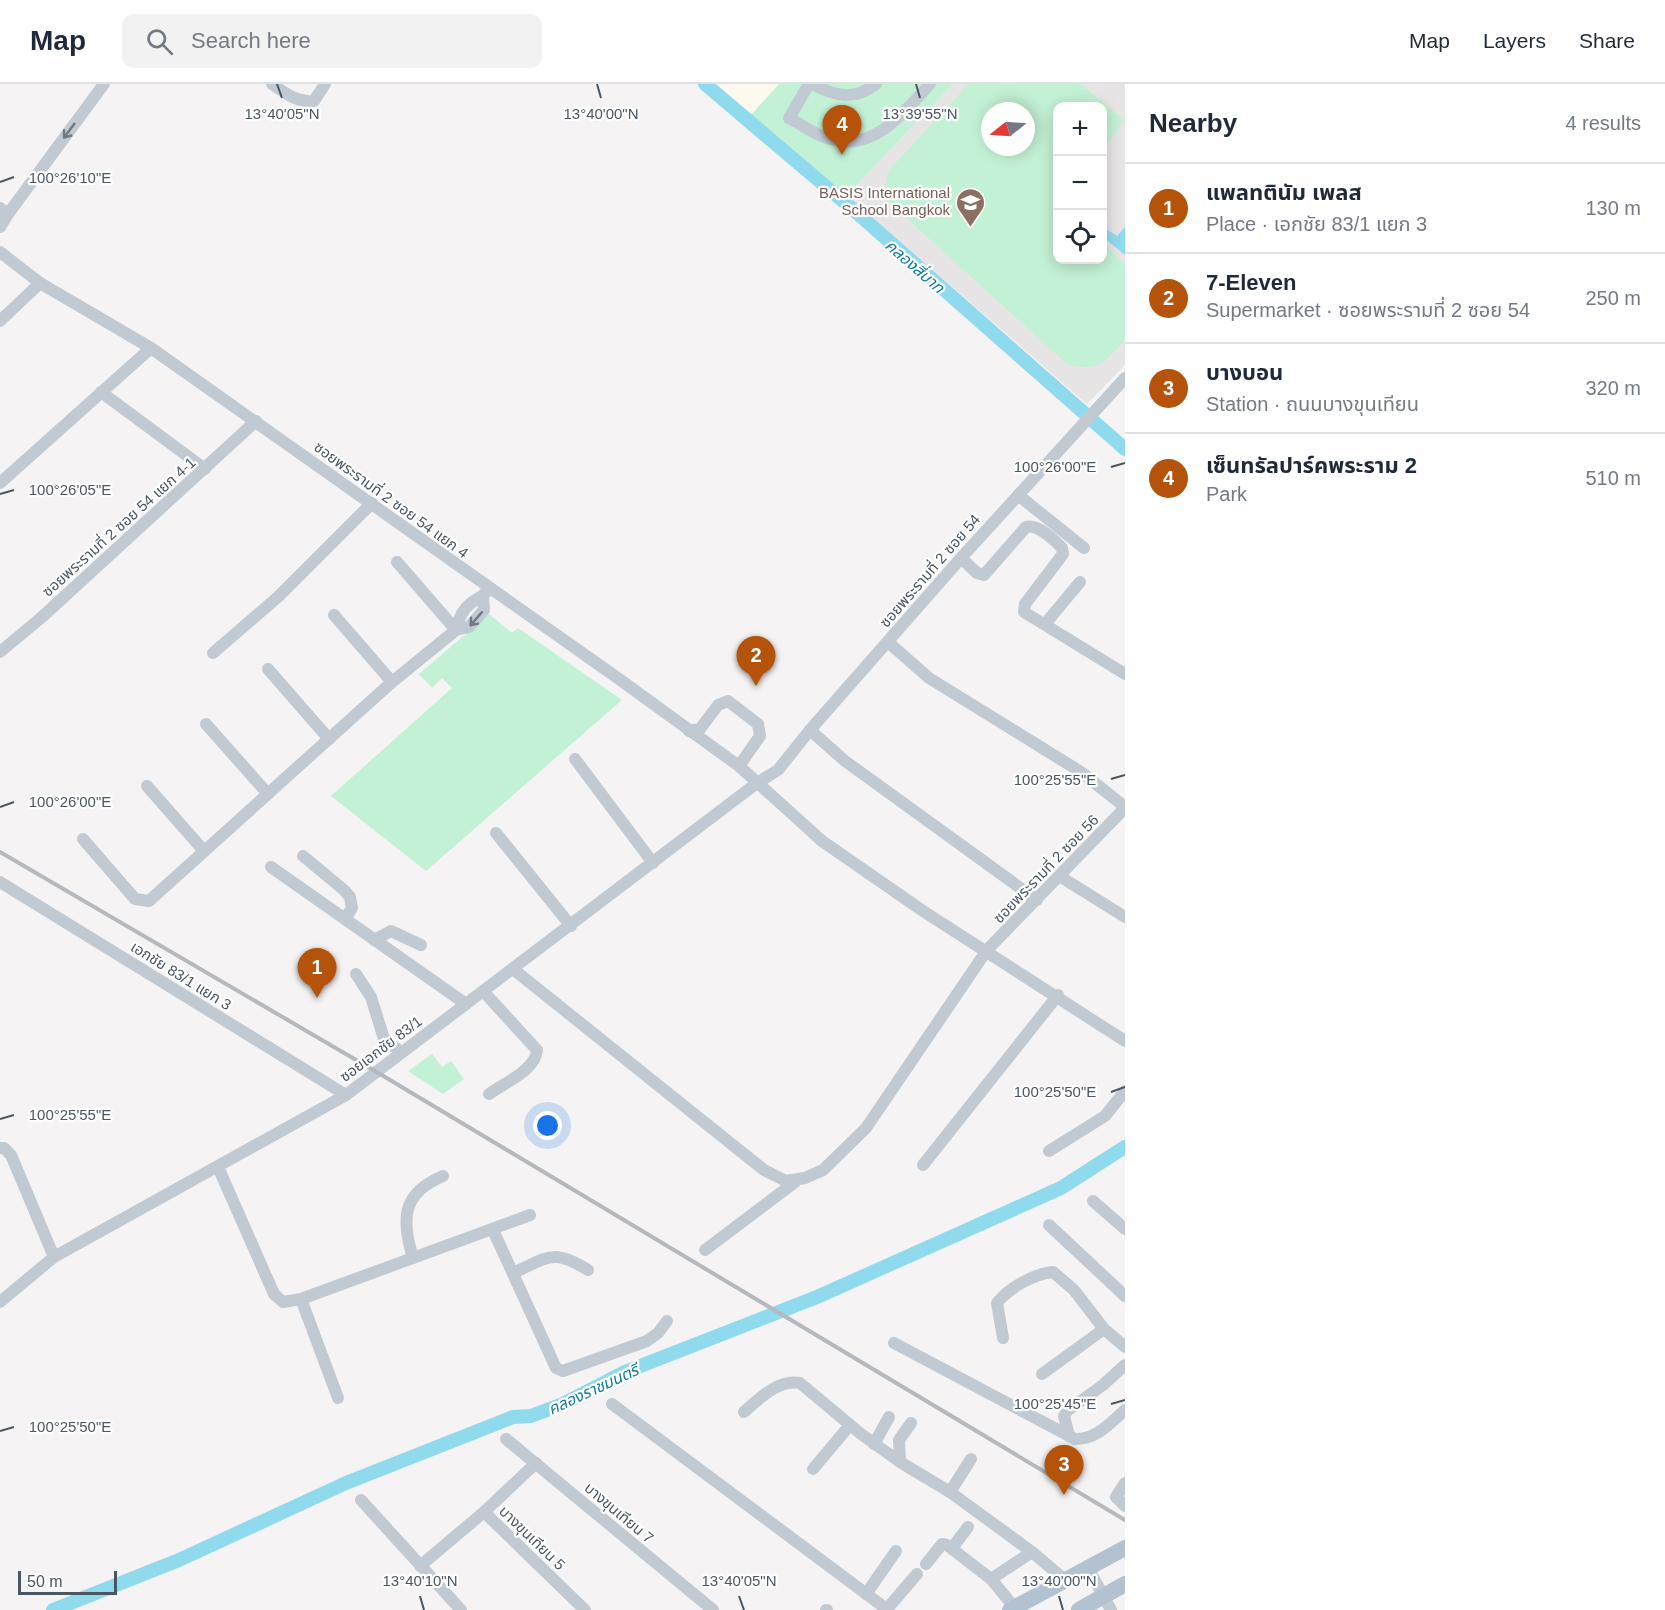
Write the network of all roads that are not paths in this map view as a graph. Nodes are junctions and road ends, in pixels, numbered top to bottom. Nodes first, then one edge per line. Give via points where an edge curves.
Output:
1 (104, 84) edge
2 (272, 84) edge
3 (326, 84) edge
4 (811, 84) edge
5 (876, 84) edge
6 (930, 84) edge
7 (4, 211) edge
8 (0, 227) edge
9 (0, 252) edge
10 (40, 283) junction
11 (0, 321) edge
12 (151, 348) junction
13 (1125, 378) edge
14 (101, 392) junction
15 (256, 421) junction
16 (205, 469) junction
17 (0, 483) edge
18 (1018, 495) junction
19 (372, 503) junction
20 (1084, 548) dead end
21 (960, 558) junction
22 (397, 562) dead end
23 (1080, 582) dead end
24 (486, 593) junction
25 (333, 615) dead end
26 (1045, 624) junction
27 (456, 630) junction
28 (888, 642) junction
29 (0, 651) edge
30 (213, 653) dead end
31 (268, 669) dead end
32 (1125, 674) edge
33 (392, 682) junction
34 (206, 724) dead end
35 (810, 730) junction
36 (689, 731) junction
37 (329, 739) junction
38 (575, 759) dead end
39 (739, 766) junction
40 (757, 783) junction
41 (147, 786) dead end
42 (268, 794) junction
43 (1125, 808) edge
44 (496, 832) dead end
45 (83, 838) dead end
46 (204, 851) junction
47 (303, 856) dead end
48 (653, 863) junction
49 (271, 867) dead end
50 (1061, 877) junction
51 (0, 882) edge
52 (1037, 900) junction
53 (1125, 917) edge
54 (345, 919) junction
55 (571, 926) junction
56 (375, 940) junction
57 (421, 945) dead end
58 (987, 950) junction
59 (513, 969) junction
60 (356, 974) dead end
61 (483, 992) junction
62 (1058, 995) junction
63 (466, 1004) junction
64 (1125, 1041) edge
65 (401, 1052) junction
66 (1125, 1091) edge
67 (489, 1094) dead end
68 (346, 1095) junction
69 (0, 1149) edge
70 (1048, 1151) dead end
71 (923, 1165) dead end
72 (218, 1167) junction
73 (443, 1176) dead end
74 (795, 1182) junction
75 (1093, 1201) dead end
76 (530, 1215) dead end
77 (1049, 1225) dead end
78 (1125, 1229) edge
79 (493, 1230) junction
80 (705, 1250) dead end
81 (54, 1257) junction
82 (413, 1258) junction
83 (588, 1270) dead end
84 (513, 1274) junction
85 (1125, 1296) edge
86 (300, 1299) junction
87 (0, 1302) edge
88 (667, 1322) dead end
89 (1104, 1329) junction
90 (1003, 1338) dead end
91 (894, 1343) dead end
92 (1125, 1347) edge
93 (1125, 1365) edge
94 (1042, 1374) dead end
95 (338, 1398) dead end
96 (612, 1404) dead end
97 (1125, 1410) edge
98 (744, 1412) dead end
99 (889, 1417) dead end
100 (911, 1423) dead end
101 (850, 1425) junction
102 (1069, 1436) junction
103 (506, 1438) dead end
104 (874, 1444) junction
105 (971, 1459) dead end
106 (900, 1462) junction
107 (536, 1463) junction
108 (813, 1469) dead end
109 (1125, 1483) edge
110 (950, 1492) junction
111 (361, 1500) dead end
112 (1125, 1506) edge
113 (484, 1512) junction
114 (968, 1527) dead end
115 (952, 1548) junction
116 (1125, 1548) edge
117 (896, 1551) dead end
118 (1032, 1552) junction
119 (926, 1564) dead end
120 (420, 1566) junction
121 (1088, 1568) junction
122 (917, 1574) dead end
123 (991, 1579) junction
124 (1065, 1580) junction
125 (1125, 1584) edge
126 (866, 1594) junction
127 (1107, 1603) edge
128 (888, 1609) edge
129 (1012, 1609) edge
130 (461, 1610) edge
131 (585, 1610) edge
132 (713, 1610) edge
133 (1078, 1610) edge

1 -> 7 street
2 - 3 street via 290,97 306,102 314,101
4 - 5 street via 833,95 847,96
4 - 6 street via 789,118 837,141 861,140 878,133
7 - 8 street
9 - 10 street, ซอยพระรามที่ 2 ซอย 54 แยก 4
10 - 11 street
10 - 12 street, ซอยพระรามที่ 2 ซอย 54 แยก 4
12 - 14 street
12 - 15 street, ซอยพระรามที่ 2 ซอย 54 แยก 4
13 - 18 street, ซอยพระรามที่ 2 ซอย 54
14 - 16 street
14 - 17 street
15 - 16 street, ซอยพระรามที่ 2 ซอย 54 แยก 4-1
15 - 19 street, ซอยพระรามที่ 2 ซอย 54 แยก 4
16 - 29 street, ซอยพระรามที่ 2 ซอย 54 แยก 4-1
18 - 20 street
18 - 21 street, ซอยพระรามที่ 2 ซอย 54
19 - 24 street, ซอยพระรามที่ 2 ซอย 54 แยก 4
19 - 30 street via 279,596
21 - 26 street via 977,573 984,574 1029,526 1060,546 1063,554 1023,608
21 - 28 street, ซอยพระรามที่ 2 ซอย 54
22 - 27 street
23 - 26 street
24 - 27 street via 459,618
24 - 36 street, ซอยพระรามที่ 2 ซอย 54 แยก 4
25 - 33 street
26 - 32 street
27 - 33 street
28 - 35 street, ซอยพระรามที่ 2 ซอย 54
28 - 43 street via 929,678 1081,772
31 - 37 street
33 - 37 street
34 - 42 street
35 - 40 street, ซอยพระรามที่ 2 ซอย 54 via 778,770
35 - 52 street via 845,760
36 - 39 street, ซอยพระรามที่ 2 ซอย 54 แยก 4
36 - 39 street via 700,729 718,705 728,701 758,724 760,730 760,736
37 - 42 street
38 - 48 street
39 - 40 street, ซอยพระรามที่ 2 ซอย 54 แยก 4
40 - 48 street, ซอยเอกชัย 83/1
40 - 58 street, ซอยพระรามที่ 2 ซอย 54 แยก 4 via 822,841
41 - 46 street
42 - 46 street
43 - 50 street, ซอยพระรามที่ 2 ซอย 56
44 - 55 street
45 - 46 street via 135,899 142,901 153,898
47 - 54 street via 350,897 352,908
48 - 55 street, ซอยเอกชัย 83/1
49 - 54 street
50 - 52 street, ซอยพระรามที่ 2 ซอย 56
50 - 53 street
51 - 68 street, เอกชัย 83/1 แยก 3
52 - 58 street, ซอยพระรามที่ 2 ซอย 56
54 - 56 street
55 - 59 street, ซอยเอกชัย 83/1
56 - 57 street via 391,931
56 - 63 street
58 - 62 street, ซอยพระรามที่ 2 ซอย 54 แยก 4
58 - 74 street, ซอยพระรามที่ 2 ซอย 56 via 866,1128 823,1170
59 - 61 street, ซอยเอกชัย 83/1
59 - 74 street via 764,1170
60 - 65 street via 370,997 384,1039
61 - 63 street, ซอยเอกชัย 83/1
61 - 67 street via 537,1050 531,1065
62 - 64 street, ซอยพระรามที่ 2 ซอย 54 แยก 4
62 - 71 street
63 - 65 street, ซอยเอกชัย 83/1
65 - 68 street, ซอยเอกชัย 83/1
66 - 70 street via 1105,1116
68 - 72 street, ซอยเอกชัย 83/1
69 - 81 street via 10,1155
72 - 81 street, ซอยเอกชัย 83/1
72 - 86 street via 274,1294 283,1302
73 - 82 street via 420,1187 407,1214 407,1239
74 - 80 street, ซอยพระรามที่ 2 ซอย 56
75 - 78 street
76 - 79 street
77 - 85 street
79 - 82 street
79 - 84 street
81 - 87 street, ซอยเอกชัย 83/1
82 - 86 street
83 - 84 street via 567,1257 556,1256
84 - 88 street via 552,1363 560,1370 652,1338
86 - 95 street
89 - 90 street via 1074,1290 1048,1273 1004,1294 997,1303
89 - 92 street
89 - 94 street
91 - 102 street
93 - 102 street via 1067,1411 1064,1416
96 - 126 street
97 - 102 street via 1088,1439
98 - 101 street via 768,1391 790,1381 800,1383
99 - 104 street
100 - 106 street via 899,1440
101 - 104 street
101 - 108 street
103 - 107 street, บางขุนเทียน 7
104 - 106 street
105 - 110 street
106 - 110 street
107 - 113 street, บางขุนเทียน 5
107 - 132 street, บางขุนเทียน 7
109 - 112 street via 1116,1497
110 - 118 street
111 - 120 street
113 - 120 street
113 - 131 street, บางขุนเทียน 5
114 - 115 street
115 - 119 street via 942,1544
115 - 123 street
116 - 121 main road
117 - 126 street
118 - 123 street
118 - 124 street
120 - 130 street
121 - 124 main road
121 - 127 street
122 - 128 street
123 - 129 street
124 - 129 main road
125 - 127 main road
126 - 128 street
127 - 133 main road

